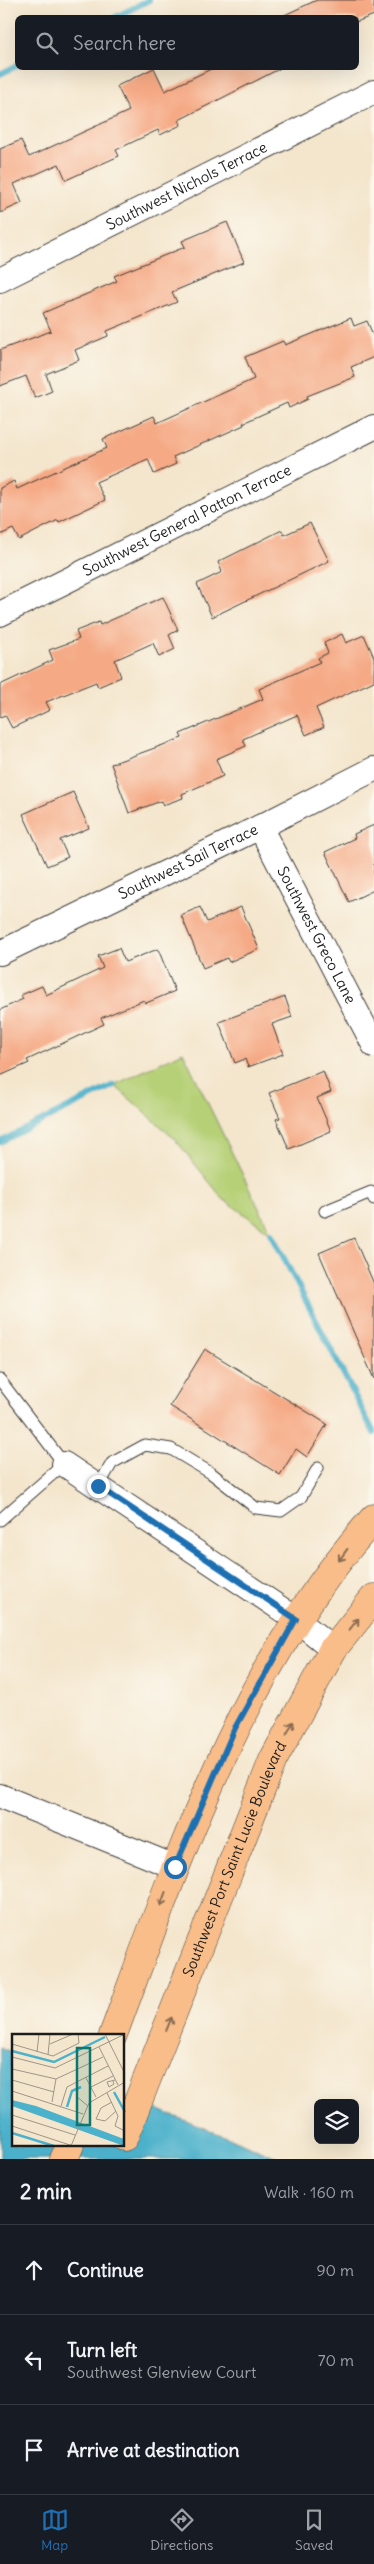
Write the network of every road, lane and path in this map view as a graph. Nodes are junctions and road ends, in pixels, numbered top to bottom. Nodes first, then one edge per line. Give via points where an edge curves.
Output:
1 (374, 92) edge
2 (0, 280) edge
3 (374, 427) edge
4 (0, 614) edge
5 (374, 769) edge
6 (260, 827) junction
7 (0, 952) edge
8 (374, 1045) edge
9 (374, 1199) edge
10 (325, 1211) dead end
11 (0, 1381) edge
12 (64, 1464) junction
13 (318, 1468) dead end
14 (98, 1486) junction
15 (374, 1518) edge
16 (0, 1520) edge
17 (374, 1598) edge
18 (296, 1619) junction
19 (333, 1649) junction
20 (0, 1796) edge
21 (175, 1867) junction
22 (113, 2034) edge
23 (125, 2134) edge
24 (70, 2146) edge
25 (120, 2146) edge
26 (64, 2159) edge
27 (115, 2159) edge

1 - 2 street, Southwest Nichols Terrace
3 - 4 street, Southwest General Patton Terrace
5 - 6 street, Southwest Sail Terrace
6 - 7 street, Southwest Sail Terrace
6 - 8 street, Southwest Greco Lane
9 - 10 lane via 371,1192
11 - 12 lane
12 - 14 street
12 - 16 lane
13 - 14 lane via 301,1497 281,1510 256,1508 211,1473 171,1449 145,1444 112,1463
14 - 18 street
15 -> 18 main road via 352,1542
19 -> 17 main road, Southwest Port Saint Lucie Boulevard
18 - 19 street
18 - 21 main road via 235,1728
23 -> 19 main road, Southwest Port Saint Lucie Boulevard via 273,1760
20 - 21 street
21 -> 22 main road
24 - 26 main road
25 - 27 main road

